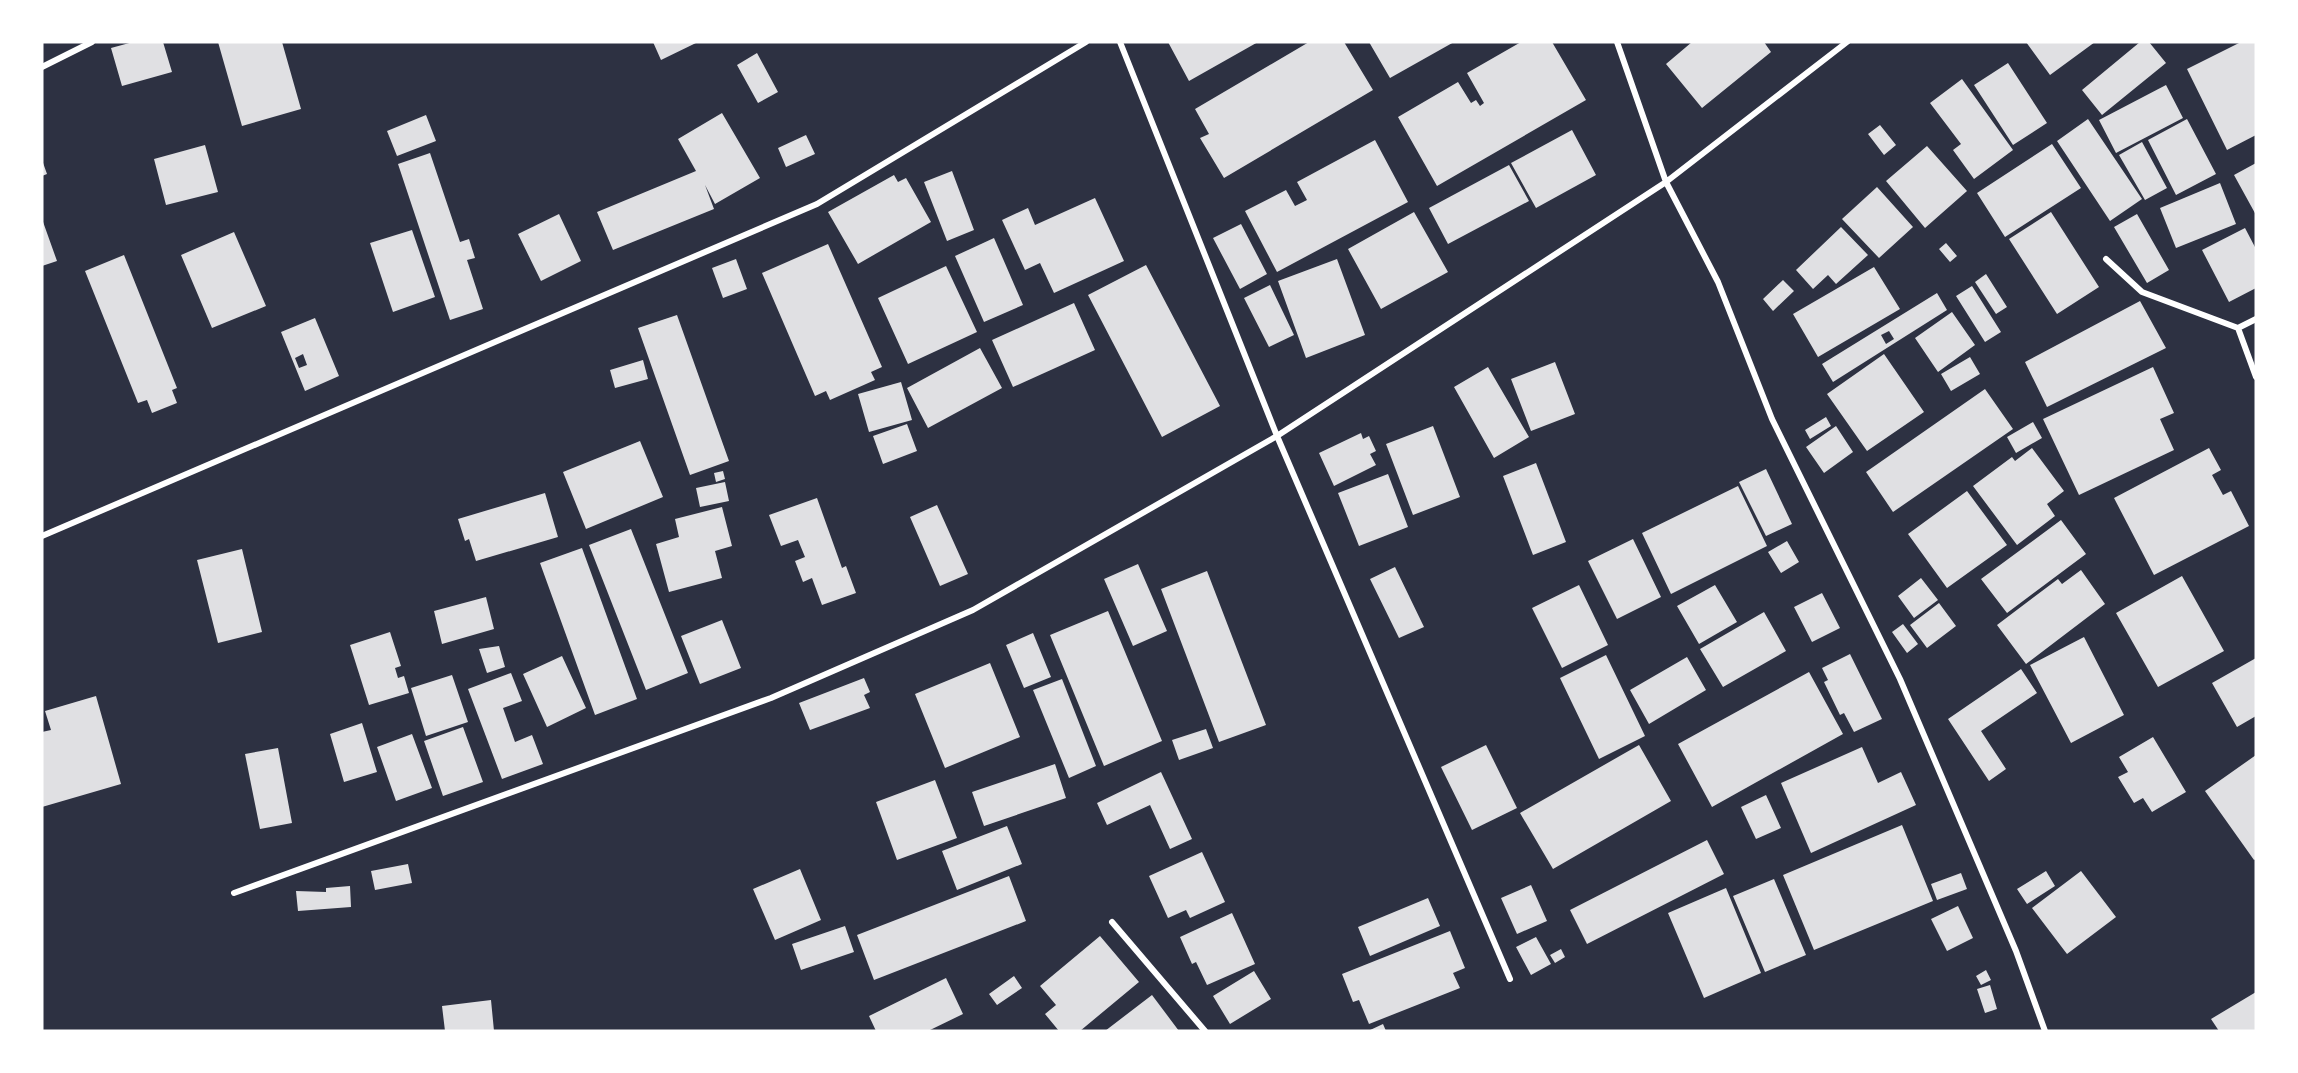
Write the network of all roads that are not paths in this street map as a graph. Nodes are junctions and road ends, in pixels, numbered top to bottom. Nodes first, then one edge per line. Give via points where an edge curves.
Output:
1 (92, 42) edge
2 (1086, 42) edge
3 (1120, 42) edge
4 (1617, 42) edge
5 (1847, 42) edge
6 (42, 67) edge
7 (1666, 182) junction
8 (2106, 259) dead end
9 (2256, 319) edge
10 (2238, 328) junction
11 (2256, 376) edge
12 (1277, 436) junction
13 (42, 537) edge
14 (234, 893) dead end
15 (1112, 922) dead end
16 (1510, 979) dead end
17 (1205, 1031) edge
18 (2045, 1031) edge

1 - 6 street
2 - 13 street via 817,204
3 - 12 street
4 - 7 street
5 - 7 street
7 - 12 street
7 - 18 street via 1718,282 1772,419 1900,679 2016,951
8 - 10 street via 2142,292
9 - 10 street
10 - 11 street
12 - 14 street via 973,610 771,698
12 - 16 street
15 - 17 street

